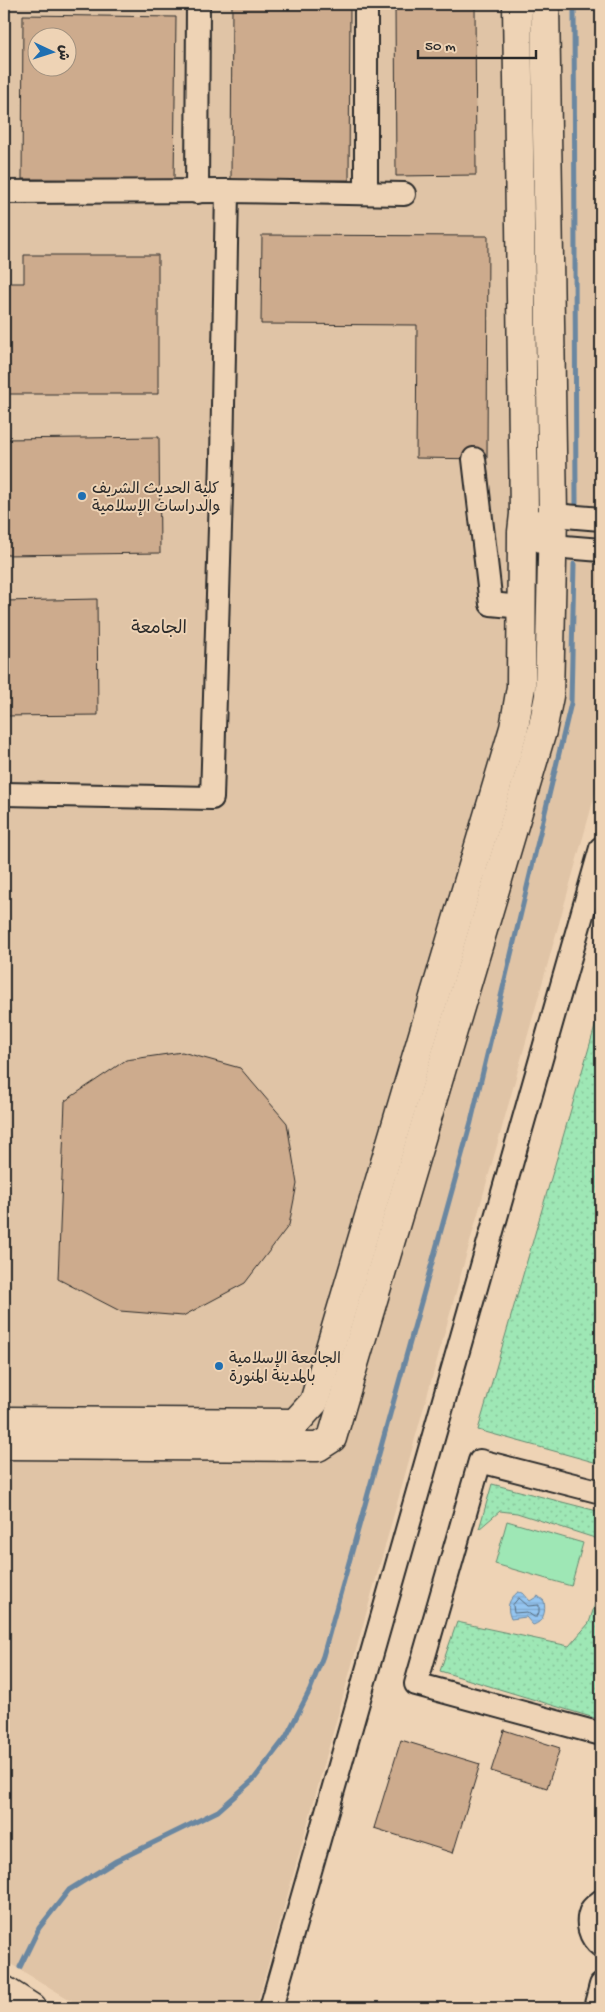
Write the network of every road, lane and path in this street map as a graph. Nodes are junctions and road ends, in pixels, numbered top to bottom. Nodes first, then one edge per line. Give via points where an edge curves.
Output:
1 (198, 4) edge
2 (366, 4) edge
3 (517, 4) edge
4 (545, 4) edge
5 (227, 191) junction
6 (4, 192) edge
7 (197, 192) junction
8 (366, 193) junction
9 (404, 194) dead end
10 (474, 459) dead end
11 (553, 515) junction
12 (601, 520) edge
13 (522, 532) junction
14 (552, 546) junction
15 (601, 550) edge
16 (522, 607) junction
17 (4, 794) edge
18 (601, 848) edge
19 (4, 1421) edge
20 (4, 1445) edge
21 (601, 1492) edge
22 (601, 1734) edge
23 (601, 1901) edge
24 (601, 1946) edge
25 (601, 1985) edge
26 (4, 1990) edge
27 (32, 2008) edge
28 (271, 2008) edge
29 (595, 2008) edge

1 - 7 street
2 - 8 street
3 - 13 main road
4 - 11 main road
5 - 7 street
5 - 8 street
5 - 17 street via 212,798
6 - 7 street
8 - 9 street
10 - 16 street via 491,604
11 - 12 street
11 - 13 street
11 - 14 main road
13 - 14 street
13 - 16 main road
14 - 15 street
14 - 20 main road via 549,696 542,731 332,1438 318,1447
16 - 19 main road via 521,688 514,728 314,1402 295,1423
18 - 28 street
21 - 22 street via 480,1461 416,1684
23 - 24 street via 592,1909 589,1922 590,1933
25 - 29 street
26 - 27 main road

